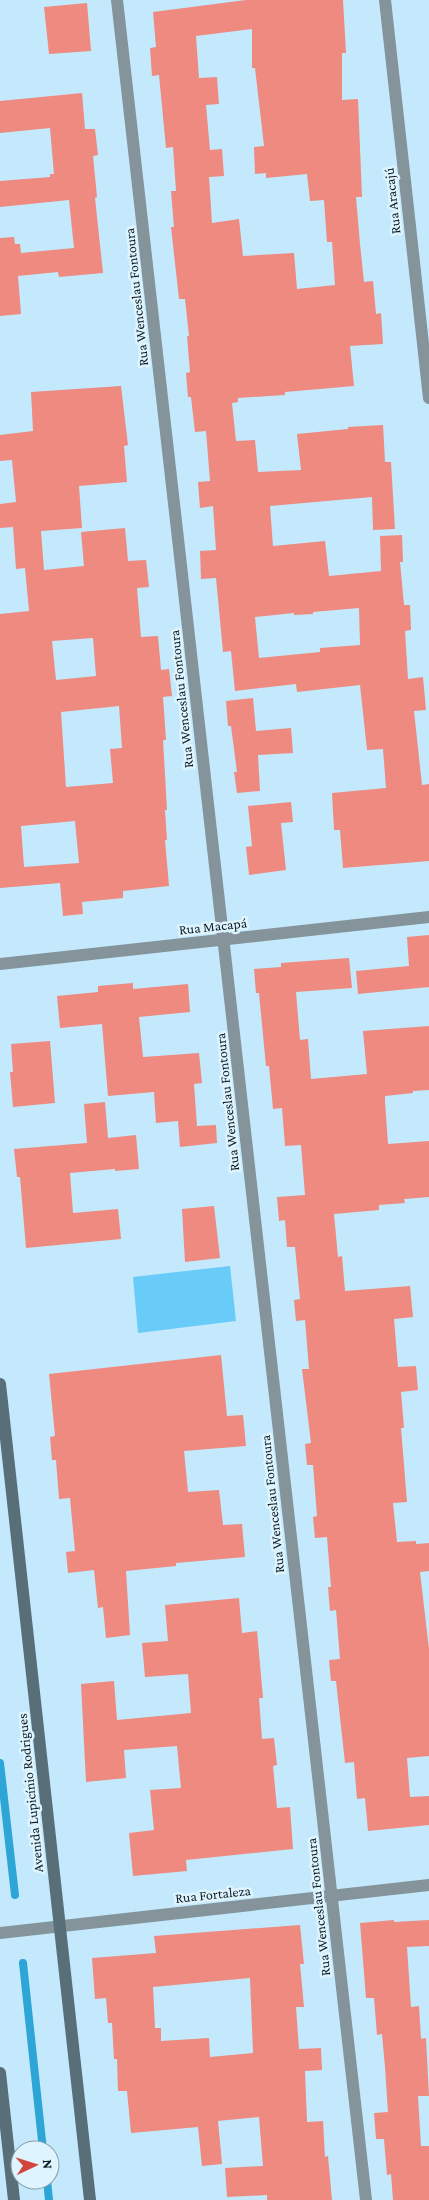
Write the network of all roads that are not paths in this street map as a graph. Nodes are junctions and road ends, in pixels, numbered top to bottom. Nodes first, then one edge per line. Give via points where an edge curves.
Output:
1 (117, 0) edge
2 (385, 0) edge
3 (429, 398) edge
4 (429, 917) edge
5 (224, 940) junction
6 (0, 964) edge
7 (0, 1384) edge
8 (429, 1885) edge
9 (332, 1896) junction
10 (60, 1926) junction
11 (0, 1933) edge
12 (0, 2073) edge
13 (14, 2200) edge
14 (90, 2200) edge
15 (366, 2200) edge

1 - 5 street, Rua Wenceslau Fontoura
2 - 3 street, Rua Aracajú
4 - 5 street, Rua Macapá
5 - 6 street, Rua Macapá
5 - 9 street, Rua Wenceslau Fontoura
7 - 10 street, Avenida Lupicínio Rodrigues
8 - 9 street, Rua Fortaleza
9 - 10 street, Rua Fortaleza
9 - 15 street, Rua Wenceslau Fontoura
10 - 11 street, Rua Fortaleza
10 - 14 street, Avenida Lupicínio Rodrigues
12 - 13 street

